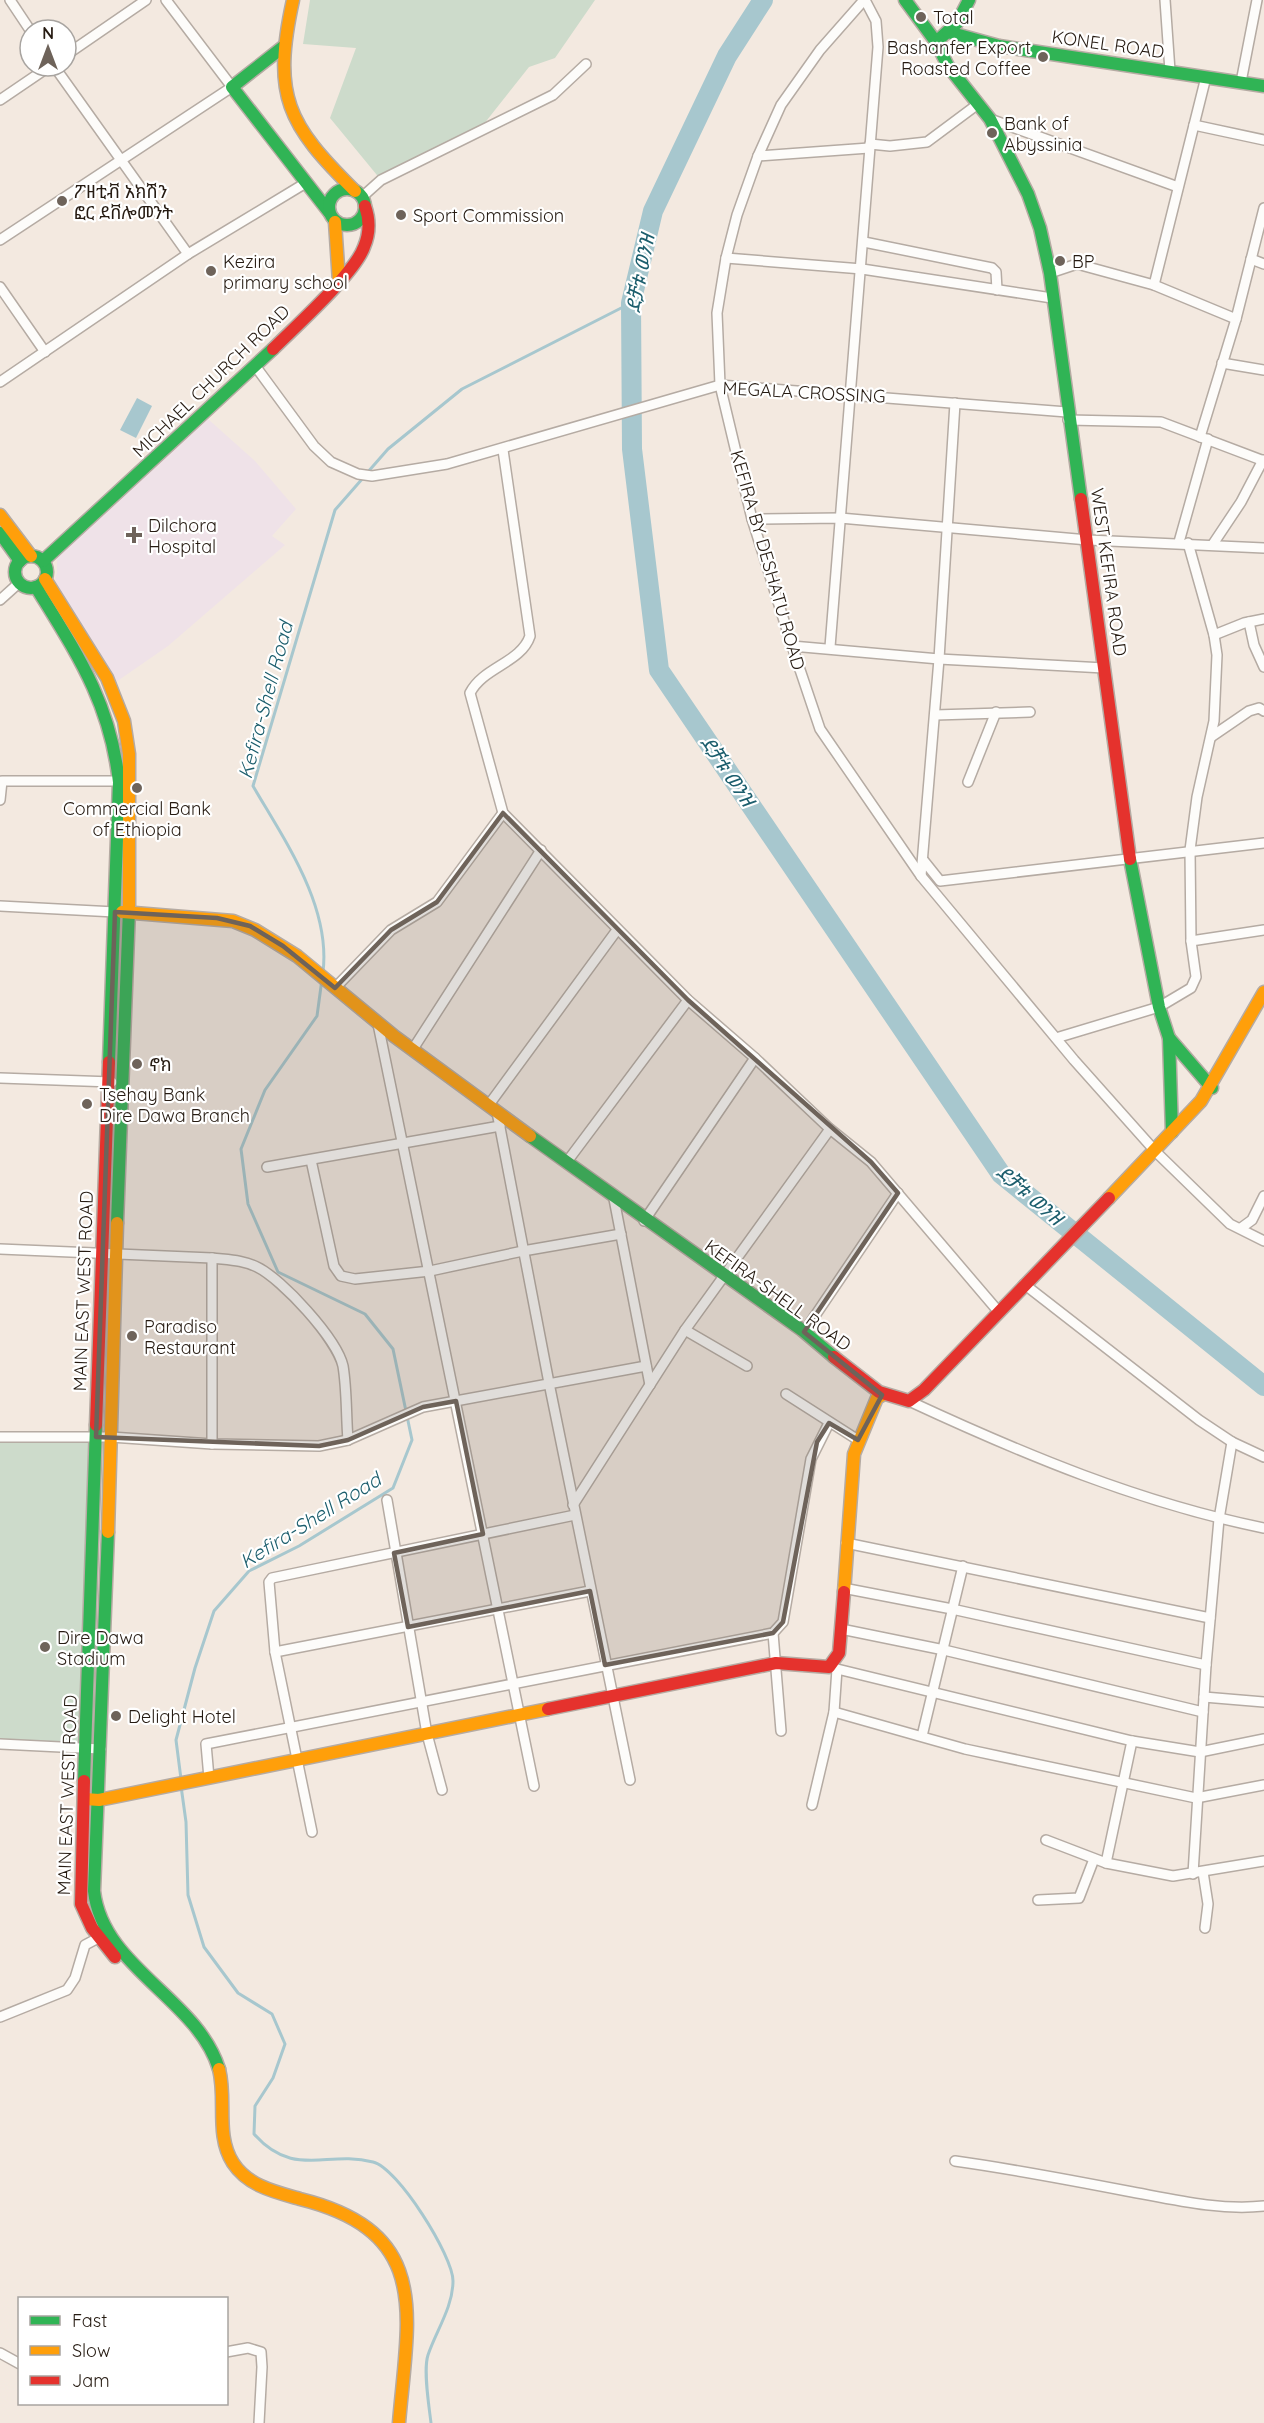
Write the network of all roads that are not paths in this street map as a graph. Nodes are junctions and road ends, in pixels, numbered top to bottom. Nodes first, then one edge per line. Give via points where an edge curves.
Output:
1 (10, 0) edge
2 (146, 0) edge
3 (166, 0) edge
4 (293, 0) edge
5 (864, 0) edge
6 (904, 0) edge
7 (969, 0) edge
8 (1165, 0) edge
9 (1257, 0) edge
10 (22, 18) edge
11 (948, 32) junction
12 (936, 42) junction
13 (78, 47) edge
14 (284, 47) junction
15 (586, 64) dead end
16 (1170, 71) junction
17 (1206, 77) junction
18 (34, 78) edge
19 (61, 78) edge
20 (1241, 82) junction
21 (1264, 86) edge
22 (232, 87) junction
23 (0, 100) edge
24 (978, 104) junction
25 (990, 119) junction
26 (1194, 125) junction
27 (1264, 140) edge
28 (869, 146) junction
29 (758, 156) junction
30 (121, 160) junction
31 (304, 184) junction
32 (1178, 187) junction
33 (361, 198) junction
34 (1264, 208) edge
35 (332, 217) junction
36 (0, 240) edge
37 (864, 242) junction
38 (188, 254) junction
39 (726, 258) junction
40 (1251, 259) junction
41 (1264, 264) edge
42 (862, 270) junction
43 (1050, 273) junction
44 (339, 282) junction
45 (1154, 285) junction
46 (0, 287) edge
47 (997, 290) junction
48 (1052, 298) junction
49 (1236, 319) junction
50 (45, 352) junction
51 (1222, 363) junction
52 (256, 367) junction
53 (1264, 370) edge
54 (0, 382) edge
55 (720, 386) junction
56 (850, 393) junction
57 (955, 402) junction
58 (1067, 416) junction
59 (1204, 438) junction
60 (503, 450) junction
61 (1264, 460) edge
62 (0, 515) edge
63 (840, 518) junction
64 (752, 519) junction
65 (947, 527) junction
66 (0, 533) edge
67 (1088, 540) junction
68 (1183, 542) junction
69 (1213, 544) junction
70 (1264, 548) edge
71 (31, 559) junction
72 (20, 582) junction
73 (41, 583) junction
74 (0, 600) edge
75 (1264, 619) edge
76 (1249, 622) junction
77 (1214, 635) junction
78 (792, 646) junction
79 (830, 648) junction
80 (939, 659) junction
81 (1264, 667) edge
82 (1104, 668) junction
83 (1262, 708) edge
84 (996, 712) junction
85 (1030, 712) dead end
86 (935, 715) junction
87 (1211, 736) junction
88 (1, 781) edge
89 (124, 781) junction
90 (968, 782) dead end
91 (0, 800) edge
92 (503, 813) junction
93 (1264, 843) edge
94 (123, 846) junction
95 (541, 850) junction
96 (1190, 850) junction
97 (1130, 860) junction
98 (924, 861) junction
99 (921, 876) junction
100 (0, 906) edge
101 (115, 912) junction
102 (129, 913) junction
103 (616, 930) junction
104 (1264, 930) edge
105 (1191, 941) junction
106 (332, 985) junction
107 (1264, 992) edge
108 (688, 1000) junction
109 (1158, 1007) junction
110 (378, 1024) junction
111 (1056, 1038) junction
112 (1169, 1038) junction
113 (412, 1049) junction
114 (755, 1058) junction
115 (0, 1078) edge
116 (115, 1082) junction
117 (1212, 1088) junction
118 (492, 1109) junction
119 (500, 1126) junction
120 (830, 1129) junction
121 (1172, 1132) junction
122 (403, 1142) junction
123 (1156, 1152) junction
124 (311, 1160) junction
125 (566, 1164) junction
126 (267, 1167) dead end
127 (898, 1193) junction
128 (1264, 1196) edge
129 (614, 1199) junction
130 (644, 1221) junction
131 (1242, 1228) junction
132 (621, 1234) junction
133 (1264, 1241) edge
134 (0, 1249) edge
135 (523, 1251) junction
136 (101, 1252) junction
137 (117, 1253) junction
138 (212, 1258) junction
139 (430, 1271) junction
140 (724, 1278) junction
141 (1024, 1284) junction
142 (998, 1311) junction
143 (685, 1330) junction
144 (804, 1332) junction
145 (646, 1366) junction
146 (747, 1366) dead end
147 (549, 1383) junction
148 (650, 1385) junction
149 (786, 1394) dead end
150 (882, 1395) junction
151 (456, 1401) junction
152 (909, 1401) junction
153 (830, 1423) junction
154 (0, 1437) edge
155 (96, 1437) junction
156 (111, 1437) junction
157 (348, 1440) junction
158 (858, 1440) junction
159 (1232, 1442) junction
160 (212, 1444) junction
161 (1264, 1458) edge
162 (387, 1500) dead end
163 (573, 1505) junction
164 (575, 1515) junction
165 (1219, 1519) junction
166 (1264, 1528) edge
167 (483, 1534) junction
168 (846, 1543) junction
169 (93, 1550) junction
170 (108, 1551) junction
171 (394, 1553) junction
172 (963, 1566) junction
173 (843, 1588) junction
174 (590, 1591) junction
175 (952, 1609) junction
176 (498, 1610) junction
177 (1210, 1618) junction
178 (408, 1627) junction
179 (841, 1629) junction
180 (773, 1633) junction
181 (944, 1650) junction
182 (275, 1652) junction
183 (776, 1664) junction
184 (605, 1665) junction
185 (1206, 1665) junction
186 (833, 1668) junction
187 (513, 1683) junction
188 (933, 1692) junction
189 (611, 1696) junction
190 (1204, 1697) junction
191 (422, 1701) junction
192 (1264, 1702) edge
193 (834, 1712) junction
194 (1203, 1712) junction
195 (519, 1715) junction
196 (289, 1728) junction
197 (781, 1731) dead end
198 (427, 1734) junction
199 (921, 1736) junction
200 (1264, 1739) edge
201 (1132, 1741) junction
202 (0, 1744) edge
203 (87, 1748) junction
204 (101, 1749) junction
205 (1200, 1752) junction
206 (296, 1760) junction
207 (209, 1778) junction
208 (630, 1780) dead end
209 (1122, 1784) junction
210 (1264, 1785) edge
211 (534, 1786) dead end
212 (442, 1790) dead end
213 (1196, 1798) junction
214 (85, 1799) junction
215 (99, 1800) junction
216 (812, 1805) dead end
217 (312, 1832) dead end
218 (1046, 1840) dead end
219 (1094, 1859) junction
220 (1264, 1861) edge
221 (1106, 1863) junction
222 (1198, 1873) junction
223 (1038, 1900) dead end
224 (1205, 1929) dead end
225 (102, 1936) junction
226 (0, 2017) edge
227 (955, 2161) dead end
228 (1264, 2206) edge
229 (228, 2352) edge
230 (0, 2353) edge
231 (18, 2363) edge
232 (259, 2423) edge
233 (399, 2423) edge

1 - 10 street
2 - 13 street
3 - 22 street
4 - 14 main road
5 - 28 street via 876,21 878,47
5 - 29 street, KEFIRA BY DESHATU ROAD via 795,82
6 - 12 main road, WEST KEFIRA ROAD
7 - 11 main road
8 - 16 street
9 - 20 street
11 - 12 main road
11 - 16 main road, KONEL ROAD via 999,46
12 - 24 main road, WEST KEFIRA ROAD via 948,66
14 - 22 main road
14 - 33 main road via 291,112 325,160
15 - 33 street via 553,95 381,180
16 - 17 main road, KONEL ROAD
17 - 20 main road, KONEL ROAD
17 - 26 street
18 - 23 street
19 - 30 street
20 - 21 main road, KONEL ROAD
22 - 30 street
22 - 31 main road
24 - 25 main road, WEST KEFIRA ROAD
24 - 28 street via 927,142
25 - 32 street
25 - 43 main road, WEST KEFIRA ROAD via 1036,213
26 - 27 street
26 - 32 street
28 - 29 street
28 - 37 street
29 - 39 street, KEFIRA BY DESHATU ROAD
30 - 36 street
30 - 38 street
31 - 35 main road
31 - 38 street
32 - 45 street
33 - 35 main road via 361,219 354,224 343,225
33 - 35 main road via 347,189 336,192 329,202
33 - 44 main road, MICHAEL CHURCH ROAD via 370,221 364,249
34 - 40 street
35 - 44 main road
37 - 42 street
37 - 47 street via 992,268 996,272
38 - 50 street
39 - 42 street
39 - 55 street, KEFIRA BY DESHATU ROAD via 717,314
40 - 41 street
40 - 49 street
42 - 47 street
42 - 56 street
43 - 45 street via 1077,264
43 - 48 main road, WEST KEFIRA ROAD
44 - 52 main road, MICHAEL CHURCH ROAD
45 - 49 street
46 - 50 street
47 - 48 street
48 - 58 main road, WEST KEFIRA ROAD
49 - 51 street
50 - 54 street
51 - 53 street
51 - 59 street
52 - 60 street, MEGALA CROSSING via 314,446 331,462 358,474 372,476 447,464
52 - 71 main road, MICHAEL CHURCH ROAD
55 - 56 street, MEGALA CROSSING
55 - 60 street, MEGALA CROSSING
55 - 64 street, KEFIRA BY DESHATU ROAD
56 - 57 street, MEGALA CROSSING
56 - 63 street
57 - 58 street, MEGALA CROSSING
57 - 65 street
58 - 59 street, MEGALA CROSSING via 1161,422
58 - 67 main road, WEST KEFIRA ROAD
59 - 61 street, MEGALA CROSSING
59 - 68 street
60 - 92 street via 530,636 527,646 482,676 470,693
61 - 69 street
62 - 71 main road
63 - 64 street
63 - 65 street
63 - 79 street
64 - 78 street, KEFIRA BY DESHATU ROAD
65 - 67 street
65 - 80 street
66 - 71 main road
67 - 68 street
67 - 82 main road, WEST KEFIRA ROAD
68 - 69 street
68 - 77 street
69 - 70 street
71 - 72 main road via 16,570
71 - 73 main road via 47,570
72 - 73 main road via 27,587
72 - 74 street
73 - 89 main road, MAIN EAST WEST ROAD via 69,630 104,705
75 - 76 street
76 - 77 street
76 - 81 street
77 - 87 street via 1216,682
78 - 79 street
78 - 99 street, KEFIRA BY DESHATU ROAD via 820,729
79 - 80 street
80 - 82 street
80 - 86 street
82 - 97 main road, WEST KEFIRA ROAD
83 - 87 street via 1249,711
84 - 85 street
84 - 86 street
84 - 90 street
86 - 98 street
87 - 96 street
88 - 89 street
88 - 91 street
89 - 94 main road, MAIN EAST WEST ROAD
92 - 95 street
92 - 106 street via 437,902 391,930
93 - 96 street
94 - 101 main road, MAIN EAST WEST ROAD
94 - 102 main road, MAIN EAST WEST ROAD
95 - 103 street
95 - 113 street
96 - 97 street
96 - 105 street
97 - 98 street via 940,881
97 - 109 main road, WEST KEFIRA ROAD
98 - 99 street
99 - 111 street, KEFIRA BY DESHATU ROAD
100 - 101 street
101 - 102 main road
101 - 116 main road, MAIN EAST WEST ROAD
102 - 106 main road, KEFIRA-SHELL ROAD via 217,918 250,926 284,946
102 - 116 main road, MAIN EAST WEST ROAD
103 - 108 street
103 - 118 street
104 - 105 street
105 - 109 street via 1194,983
106 - 110 main road, KEFIRA-SHELL ROAD
107 - 117 main road
108 - 114 street
108 - 125 street
109 - 111 street
109 - 112 main road, WEST KEFIRA ROAD
110 - 113 main road, KEFIRA-SHELL ROAD
110 - 122 street
111 - 123 street, KEFIRA BY DESHATU ROAD
112 - 117 main road
112 - 121 main road, WEST KEFIRA ROAD
113 - 118 main road, KEFIRA-SHELL ROAD
114 - 120 street
114 - 130 street
115 - 116 street
116 - 136 main road, MAIN EAST WEST ROAD
116 - 137 main road, MAIN EAST WEST ROAD
117 - 121 main road
118 - 119 street
118 - 125 main road, KEFIRA-SHELL ROAD
119 - 122 street
119 - 135 street
120 - 127 street via 871,1162
120 - 140 street
121 - 123 main road
122 - 124 street
122 - 139 street
123 - 131 street, KEFIRA BY DESHATU ROAD via 1225,1219
123 - 141 main road
124 - 126 street
124 - 139 street via 334,1266 341,1276 355,1279
125 - 129 main road, KEFIRA-SHELL ROAD
127 - 142 street
127 - 144 street
128 - 131 street via 1252,1220
129 - 130 main road, KEFIRA-SHELL ROAD
129 - 132 street
130 - 140 main road, KEFIRA-SHELL ROAD
131 - 133 street, KEFIRA BY DESHATU ROAD
132 - 135 street
132 - 145 street
134 - 136 street
135 - 139 street
135 - 147 street
136 - 137 street
136 - 155 main road, MAIN EAST WEST ROAD
137 - 138 street
137 - 156 main road, MAIN EAST WEST ROAD
138 - 157 street via 240,1260 258,1267 287,1289 317,1324 342,1364
138 - 160 street
139 - 151 street
140 - 143 street
140 - 144 main road, KEFIRA-SHELL ROAD
141 - 142 main road
141 - 159 street
142 - 152 main road
143 - 146 street
143 - 148 street
144 - 150 main road, KEFIRA-SHELL ROAD
145 - 147 street
145 - 148 street
147 - 151 street
147 - 163 street
148 - 163 street
149 - 153 street
150 - 152 main road, KEFIRA-SHELL ROAD
150 - 158 main road
151 - 157 street via 423,1407
151 - 167 street
152 - 165 street via 1000,1443 1083,1475
153 - 158 street
153 - 180 street via 811,1459 783,1622
154 - 155 street
155 - 156 street
155 - 169 main road, MAIN EAST WEST ROAD
156 - 160 street
156 - 170 main road, MAIN EAST WEST ROAD
157 - 160 street via 319,1446
158 - 168 main road
159 - 161 street
159 - 165 street
162 - 171 street
163 - 164 street
164 - 167 street
164 - 174 street
165 - 166 street
165 - 177 street
167 - 171 street
167 - 176 street
168 - 172 street
168 - 173 main road
169 - 170 main road
169 - 203 main road, MAIN EAST WEST ROAD
170 - 204 main road, MAIN EAST WEST ROAD
171 - 178 street
171 - 182 street via 272,1578 268,1588
172 - 175 street
172 - 177 street
173 - 175 street
173 - 179 main road
174 - 176 street
174 - 184 street
175 - 181 street
175 - 185 street
176 - 178 street
176 - 187 street
177 - 185 street
178 - 182 street
178 - 191 street
179 - 181 street
179 - 186 main road
180 - 183 street
180 - 184 street
181 - 188 street
181 - 194 street
182 - 196 street
183 - 186 main road
183 - 189 main road
183 - 197 street
184 - 187 street
184 - 189 street
185 - 190 street
186 - 188 street
186 - 193 street
187 - 191 street
187 - 195 street
188 - 199 street
188 - 201 street
189 - 195 main road
189 - 208 street
190 - 192 street
190 - 194 street
191 - 196 street
191 - 198 street
193 - 199 street
193 - 216 street
194 - 205 street
195 - 198 main road
195 - 211 street
196 - 206 street
196 - 207 street via 206,1744
198 - 206 main road
198 - 212 street
199 - 209 street
200 - 205 street
201 - 205 street
201 - 209 street
202 - 203 street
203 - 204 street
203 - 214 main road, MAIN EAST WEST ROAD
204 - 215 main road, MAIN EAST WEST ROAD
205 - 213 street
206 - 207 main road
206 - 217 street
207 - 215 main road
209 - 213 street
209 - 221 street
210 - 213 street
213 - 222 street
214 - 215 main road
214 - 225 main road, MAIN EAST WEST ROAD via 81,1904
215 - 225 main road, MAIN EAST WEST ROAD via 94,1891
218 - 219 street
219 - 221 street
219 - 223 street via 1079,1898
220 - 222 street
221 - 222 street via 1173,1876
222 - 224 street via 1209,1904
225 - 226 street via 84,1945 75,1978 67,1990
225 - 233 main road, MAIN EAST WEST ROAD via 116,1958 155,1985 206,2040 222,2085 226,2148 238,2170 258,2185 324,2205 363,2224 392,2256 406,2290
227 - 228 street via 1174,2200 1228,2207
229 - 232 street via 248,2348 261,2352
230 - 231 street

